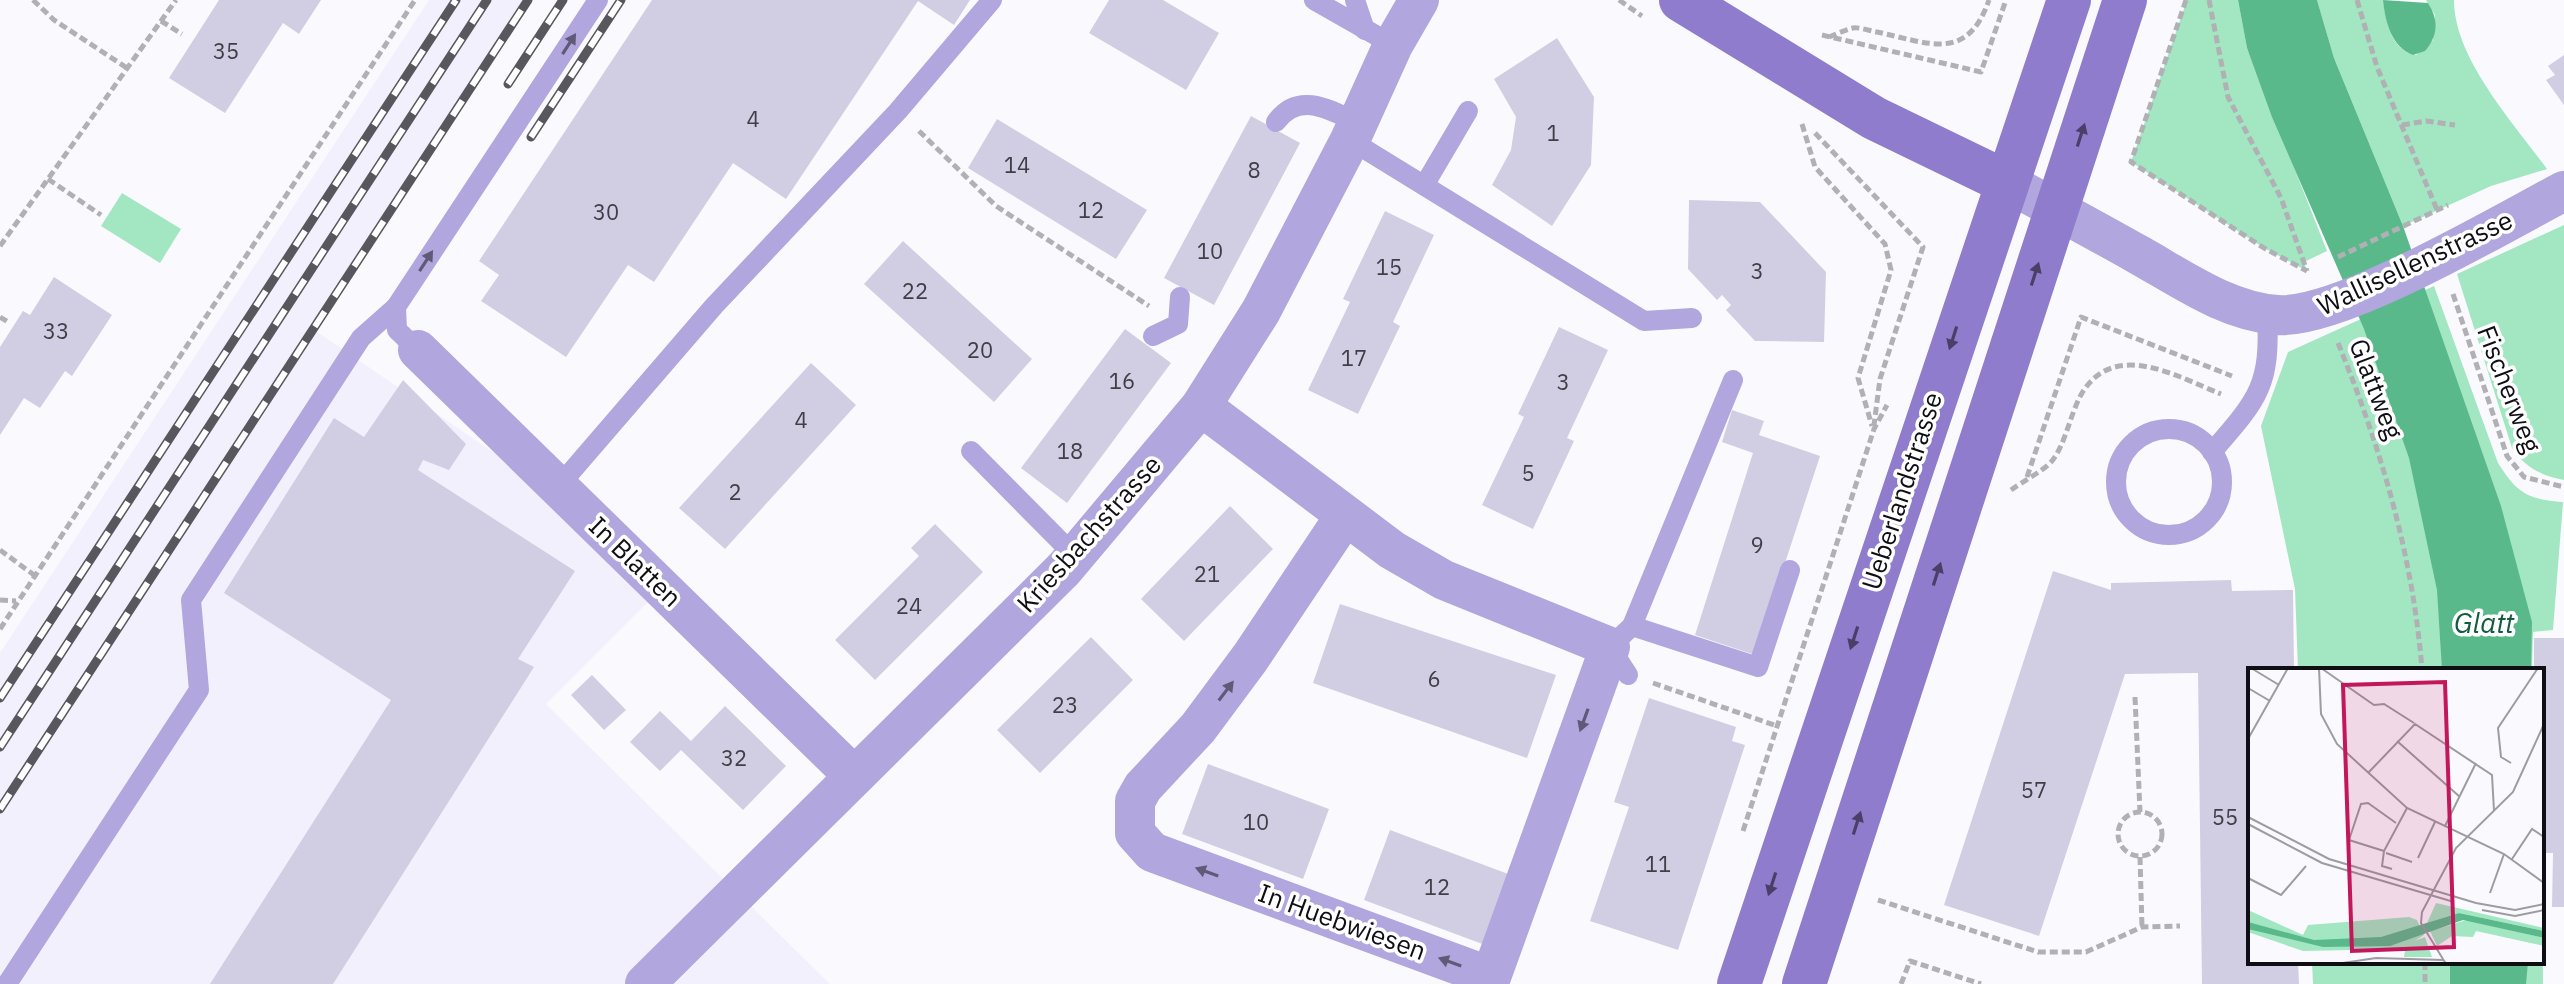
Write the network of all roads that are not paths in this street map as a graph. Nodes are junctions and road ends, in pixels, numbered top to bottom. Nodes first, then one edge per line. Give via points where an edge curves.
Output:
1 (598, 0) edge
2 (992, 0) edge
3 (1314, 0) edge
4 (1355, 0) edge
5 (1419, 0) edge
6 (1681, 0) edge
7 (2069, 0) edge
8 (2125, 0) edge
9 (1379, 38) junction
10 (1468, 111) dead end
11 (1276, 122) dead end
12 (1354, 131) junction
13 (2006, 182) junction
14 (1425, 184) junction
15 (2564, 191) edge
16 (2056, 209) junction
17 (1180, 297) dead end
18 (396, 307) junction
19 (1692, 318) dead end
20 (2268, 333) junction
21 (1153, 336) dead end
22 (418, 350) joint
23 (1733, 380) dead end
24 (1201, 406) junction
25 (971, 451) dead end
26 (2212, 452) junction
27 (558, 487) junction
28 (1345, 516) junction
29 (1075, 556) junction
30 (1790, 570) dead end
31 (1623, 649) junction
32 (853, 775) junction
33 (7, 984) edge
34 (645, 984) edge
35 (1739, 984) edge
36 (1804, 984) edge

18 -> 1 lane
2 - 27 lane
3 - 9 lane
4 - 9 lane
5 - 9 street, Kriesbachstrasse
6 - 13 main road via 1874,118
7 - 13 main road, Ueberlandstrasse
16 -> 8 main road
9 - 12 street, Kriesbachstrasse
10 - 14 lane
11 - 12 lane via 1285,109 1310,102
12 - 14 lane
12 - 24 street, Kriesbachstrasse via 1261,311
13 - 16 street, Wallisellenstrasse
13 -> 35 main road, Ueberlandstrasse
14 - 19 lane via 1644,321
15 - 20 street, Wallisellenstrasse via 2442,274 2296,315
16 - 20 street, Wallisellenstrasse via 2218,298
36 -> 16 main road
17 - 21 lane via 1178,324
18 - 22 lane via 397,330
18 - 33 lane via 361,338 191,600 199,690
20 - 26 lane via 2268,367 2253,404
22 - 27 street, In Blatten
23 - 31 lane
24 - 28 street
24 - 29 street, Kriesbachstrasse
25 - 29 lane
26 - 26 lane via 2184,431 2150,433 2134,442 2123,455 2116,481 2122,507 2132,521 2163,536 2197,528 2219,502 2220,468
27 - 32 street, In Blatten
28 - 31 street via 1444,580
31 -> 28 street, In Huebwiesen via 1491,977 1152,852 1135,833 1132,819 1143,787 1198,728
29 - 32 street, Kriesbachstrasse
30 - 31 lane via 1758,667
32 - 34 street, Kriesbachstrasse

